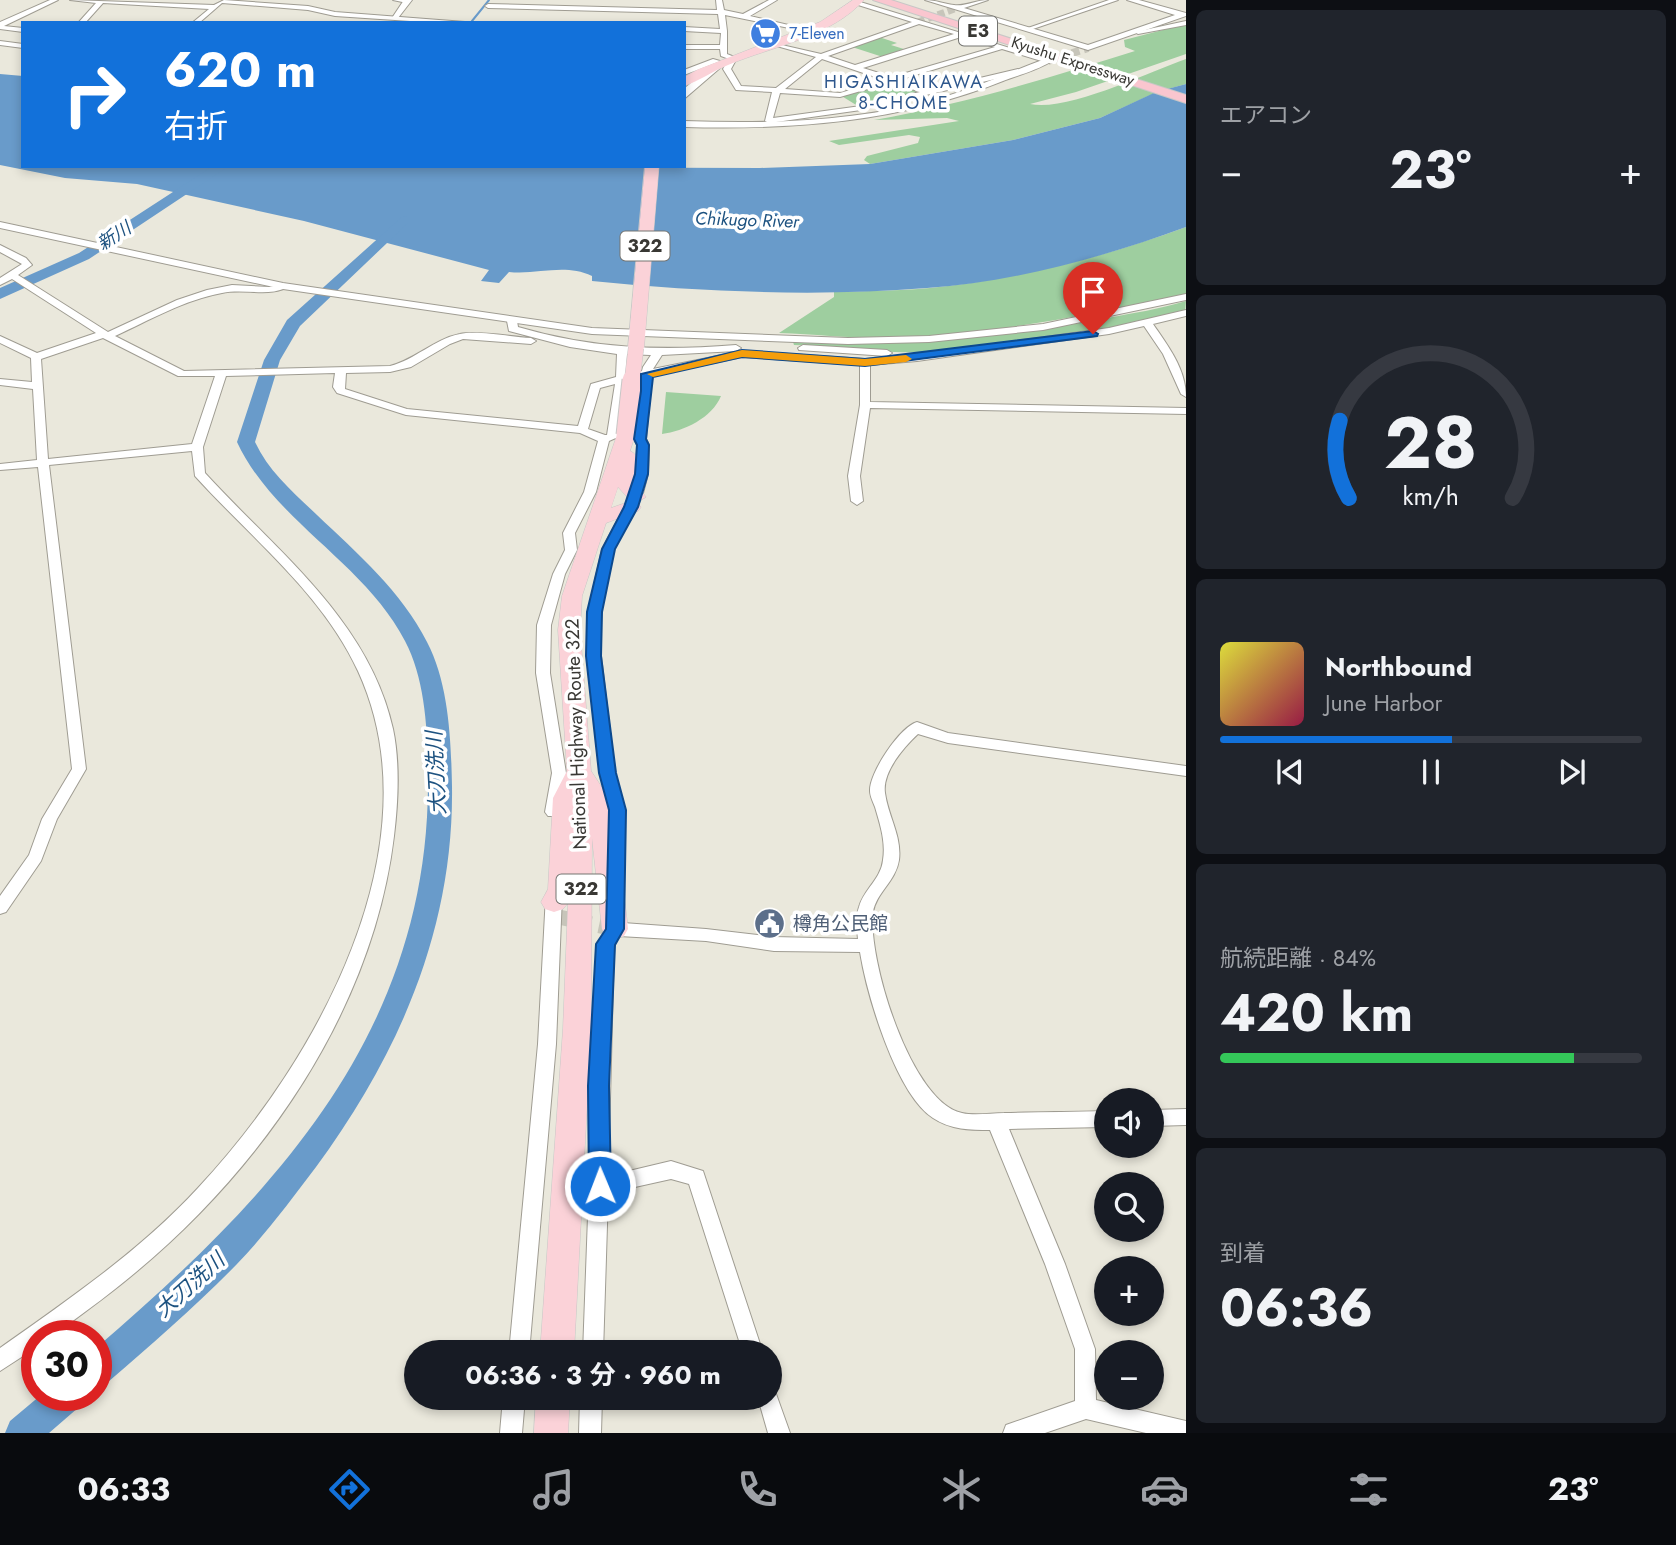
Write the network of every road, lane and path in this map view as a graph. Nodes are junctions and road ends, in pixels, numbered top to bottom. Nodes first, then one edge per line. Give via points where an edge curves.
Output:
1 (55, 0) edge
2 (73, 0) edge
3 (396, 0) edge
4 (604, 0) edge
5 (719, 0) edge
6 (774, 0) edge
7 (879, 0) edge
8 (896, 0) edge
9 (929, 0) edge
10 (984, 0) edge
11 (1115, 0) edge
12 (1131, 0) edge
13 (225, 1) edge
14 (407, 1) edge
15 (854, 1) edge
16 (101, 2) junction
17 (489, 2) edge
18 (215, 7) junction
19 (957, 9) junction
20 (722, 12) junction
21 (598, 13) junction
22 (359, 14) junction
23 (743, 17) junction
24 (396, 19) edge
25 (83, 21) edge
26 (198, 21) edge
27 (348, 21) edge
28 (431, 21) edge
29 (469, 21) edge
30 (477, 21) edge
31 (918, 22) junction
32 (1186, 23) edge
33 (0, 27) edge
34 (794, 27) junction
35 (686, 29) edge
36 (1028, 29) junction
37 (724, 31) junction
38 (21, 32) edge
39 (1138, 32) junction
40 (961, 34) junction
41 (0, 43) edge
42 (775, 44) junction
43 (21, 46) edge
44 (723, 46) junction
45 (686, 47) edge
46 (1003, 47) junction
47 (821, 56) junction
48 (733, 58) junction
49 (1048, 61) joint
50 (1082, 61) junction
51 (858, 67) junction
52 (1018, 71) junction
53 (686, 75) edge
54 (891, 80) junction
55 (1186, 92) edge
56 (775, 93) junction
57 (929, 93) junction
58 (686, 95) edge
59 (840, 95) junction
60 (1186, 99) edge
61 (861, 108) junction
62 (686, 124) edge
63 (652, 168) edge
64 (0, 225) edge
65 (0, 248) edge
66 (14, 276) junction
67 (0, 282) edge
68 (283, 286) junction
69 (1186, 297) edge
70 (1186, 313) edge
71 (512, 321) junction
72 (1148, 324) junction
73 (107, 335) junction
74 (0, 340) edge
75 (550, 340) junction
76 (633, 341) junction
77 (781, 342) junction
78 (941, 353) junction
79 (657, 355) junction
80 (36, 358) junction
81 (865, 362) junction
82 (341, 370) junction
83 (221, 374) junction
84 (647, 374) junction
85 (621, 379) junction
86 (0, 382) edge
87 (36, 386) junction
88 (1186, 394) edge
89 (865, 405) junction
90 (1186, 411) edge
91 (582, 430) junction
92 (618, 439) junction
93 (197, 447) junction
94 (43, 465) junction
95 (0, 467) edge
96 (590, 492) junction
97 (857, 501) dead end
98 (633, 502) junction
99 (596, 520) junction
100 (584, 557) junction
101 (571, 612) junction
102 (1186, 771) edge
103 (579, 772) junction
104 (554, 902) junction
105 (0, 908) edge
106 (615, 929) junction
107 (866, 946) junction
108 (1164, 1118) edge
109 (1186, 1118) edge
110 (1094, 1119) edge
111 (996, 1121) junction
112 (600, 1186) junction
113 (520, 1340) edge
114 (558, 1340) edge
115 (594, 1340) edge
116 (749, 1340) edge
117 (0, 1361) edge
118 (1086, 1408) junction
119 (513, 1410) edge
120 (553, 1410) edge
121 (591, 1410) edge
122 (772, 1410) edge
123 (1186, 1432) edge
124 (511, 1433) edge
125 (551, 1433) edge
126 (590, 1433) edge
127 (779, 1433) edge
128 (1014, 1433) edge

1 - 33 street
2 - 16 street
3 - 14 street
4 - 21 street
5 - 20 street
6 - 23 street
7 - 50 highway, Kyushu Expressway / E3
8 - 50 highway, Kyushu Expressway / E3
9 - 19 street
10 - 19 street
11 - 36 street
12 - 39 street via 1183,15
13 - 18 street
13 - 22 street
14 - 24 street
15 - 31 street
15 - 34 highway
15 - 42 highway via 834,18
16 - 18 street
16 - 25 street
17 - 21 street
17 - 29 street
17 - 30 street
18 - 26 street
19 - 36 street
20 - 21 street
20 - 23 street
20 - 37 street
22 - 24 street
22 - 27 street
23 - 34 street
24 - 28 street
31 - 40 street
31 - 47 street
32 - 39 street
33 - 38 street
34 - 48 highway
35 - 37 street
36 - 39 street via 1088,48
37 - 44 street
40 - 46 street
40 - 51 street
41 - 43 street
42 - 47 street
42 - 48 highway
44 - 45 street
44 - 48 street via 723,55
46 - 49 street
46 - 54 street
47 - 51 street
47 - 56 street
48 - 53 highway
48 - 56 street via 727,69 739,88
48 - 58 street via 707,74
49 - 52 street
50 - 55 highway, Kyushu Expressway / E3
50 - 60 highway, Kyushu Expressway / E3
51 - 54 street
52 - 57 street
52 - 62 street via 940,101 859,116 759,127
54 - 57 street
54 - 59 street
56 - 59 street
56 - 61 street via 769,121
57 - 61 street
59 - 61 street
63 - 76 highway, National Highway Route 322 / 322
64 - 68 street
65 - 66 street via 27,265
66 - 67 street
66 - 73 street
68 - 71 street
68 - 73 street via 267,292 225,289
69 - 77 street via 1086,320 996,333 890,341
70 - 72 street
71 - 75 street via 513,329
71 - 76 street
72 - 78 street
72 - 88 street
73 - 80 street
73 - 83 street via 182,374
74 - 80 street
75 - 76 street
75 - 82 street via 463,336 407,365
76 - 77 street
76 - 79 street
76 - 85 street
76 - 92 highway, National Highway Route 322 / 322, bridge
77 - 78 street via 881,353
77 - 79 street
78 - 81 street
79 - 84 street
80 - 87 street
81 - 84 street via 742,354
81 - 89 street
82 - 83 street
82 - 91 street via 341,391 406,412
83 - 93 street
84 - 85 street
84 - 98 street via 640,439 642,474
85 - 91 street via 596,386
85 - 92 street via 612,437
86 - 87 street
87 - 94 street
89 - 90 street
89 - 97 street via 854,476
91 - 92 street
92 - 96 highway
92 - 98 highway via 630,466 625,483
92 - 99 highway, National Highway Route 322 / 322
93 - 94 street
93 - 117 street via 199,474 330,612 365,670 387,732 392,796 376,907 359,957 330,1017 283,1097 222,1175 154,1244
94 - 95 street
94 - 105 street via 79,769 50,819 36,857
96 - 100 highway via 578,536
96 - 101 street via 569,533
98 - 99 highway
98 - 101 street
99 - 100 highway, National Highway Route 322 / 322
100 - 101 highway, National Highway Route 322 / 322
101 - 103 highway, National Highway Route 322 / 322 via 571,685
101 - 104 street via 544,625 543,673 559,773 553,800
101 - 106 street via 594,656 607,773 617,810
102 - 107 street via 947,738 917,727 878,780 893,853 890,868 867,904
103 - 104 highway via 565,798 561,890
103 - 106 highway via 601,804
103 - 114 highway, National Highway Route 322 / 322 via 577,1017
104 - 113 street via 547,1044
106 - 107 street via 774,944
106 - 112 street via 606,944 598,1086
107 - 111 street via 891,1036 932,1106 963,1122
108 - 109 street
110 - 111 street
111 - 118 street via 1085,1349
112 - 115 street
112 - 116 street via 671,1171 696,1177
118 - 123 street
118 - 128 street
119 - 124 street
120 - 125 highway
121 - 126 street
122 - 127 street

